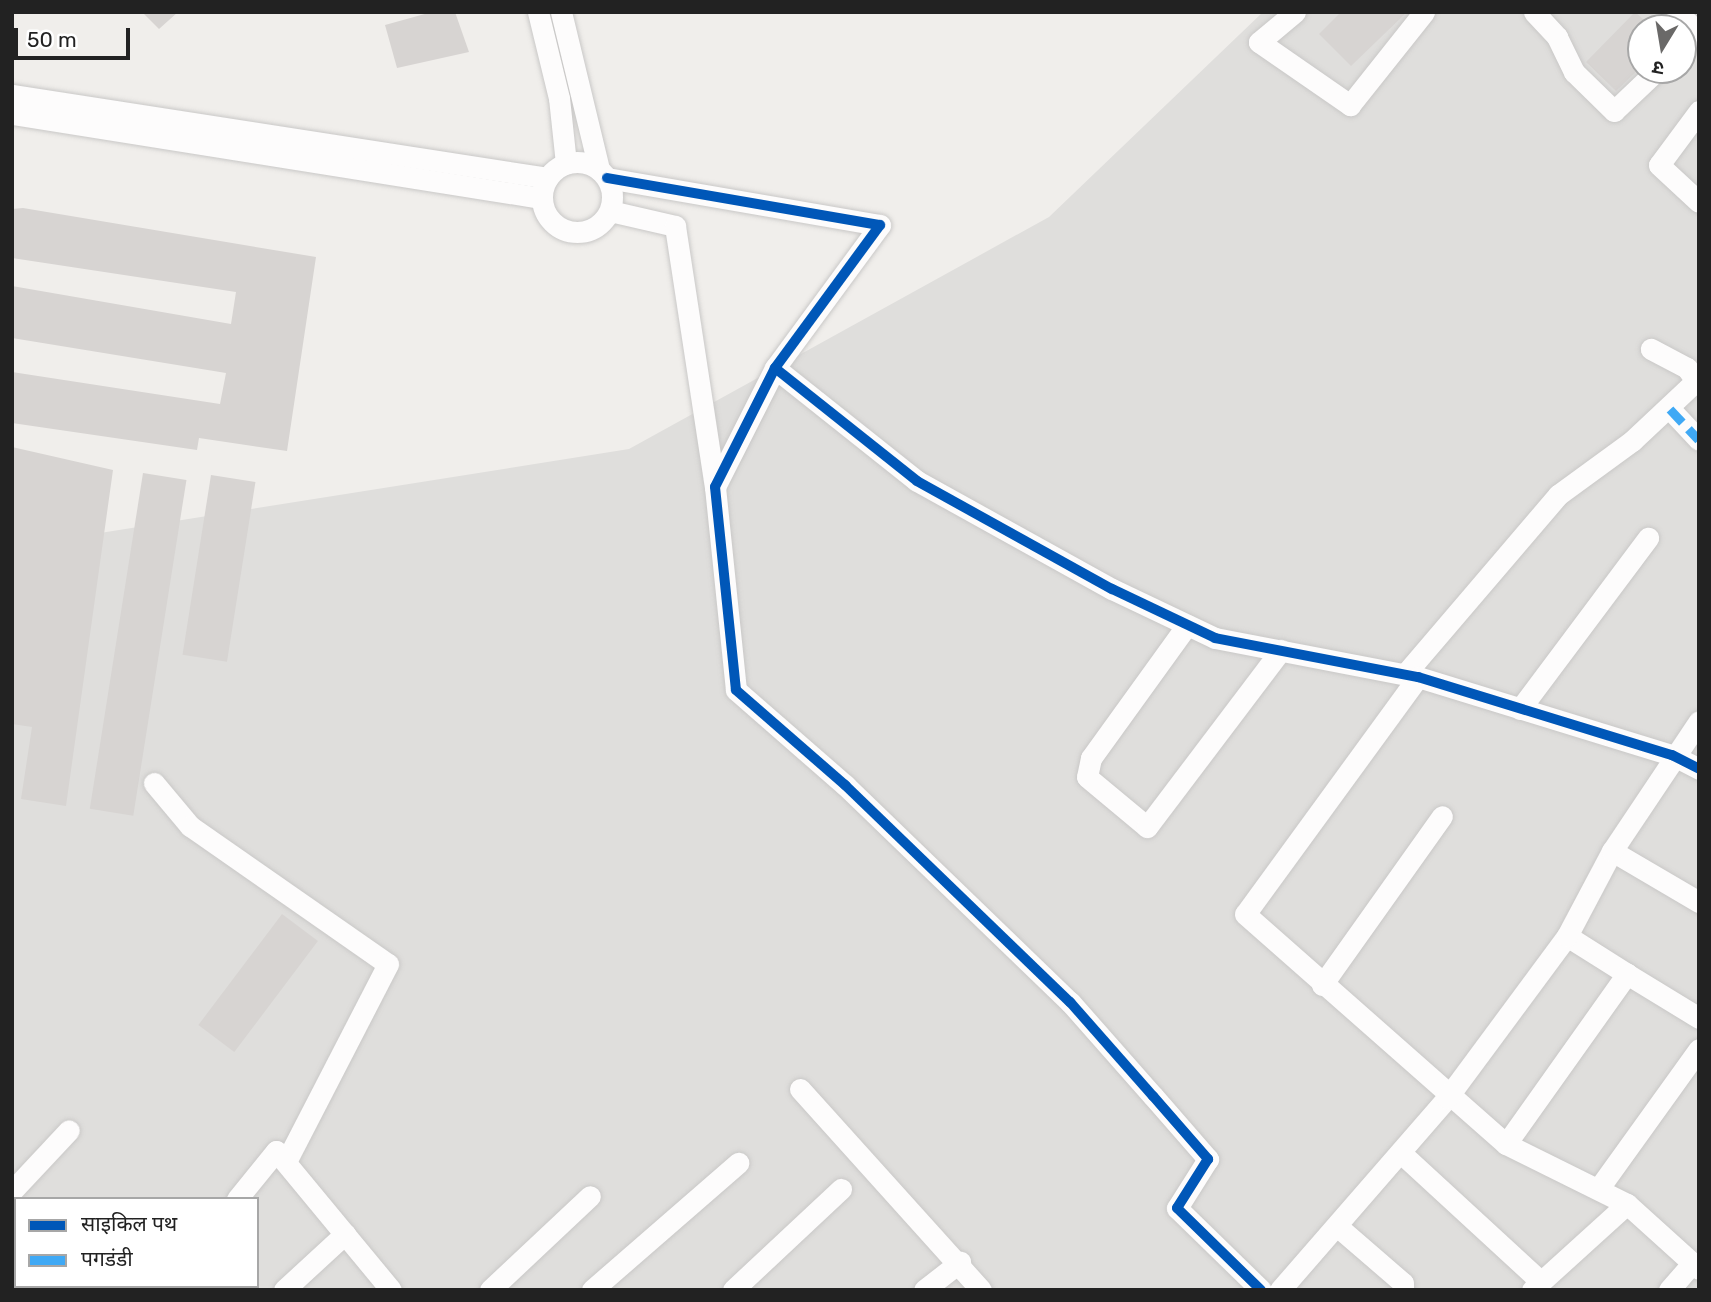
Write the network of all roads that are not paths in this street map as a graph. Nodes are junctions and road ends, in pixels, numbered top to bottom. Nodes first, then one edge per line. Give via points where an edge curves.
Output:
1 (538, 12) edge
2 (561, 12) edge
3 (1295, 12) edge
4 (1424, 12) edge
5 (1534, 12) edge
6 (1642, 84) edge
7 (12, 95) edge
8 (1699, 111) edge
9 (12, 114) edge
10 (566, 163) junction
11 (603, 173) junction
12 (548, 178) junction
13 (541, 198) junction
14 (1699, 202) edge
15 (610, 211) junction
16 (1651, 349) dead end
17 (775, 368) junction
18 (1670, 410) junction
19 (1699, 440) edge
20 (715, 487) junction
21 (1648, 538) dead end
22 (1188, 625) junction
23 (1281, 650) junction
24 (1412, 675) junction
25 (1520, 709) junction
26 (1699, 721) edge
27 (1672, 755) junction
28 (1699, 769) edge
29 (154, 783) dead end
30 (1442, 816) dead end
31 (1612, 851) junction
32 (1699, 902) edge
33 (1567, 936) junction
34 (1627, 974) junction
35 (1322, 985) junction
36 (1699, 1018) edge
37 (1699, 1049) edge
38 (800, 1089) dead end
39 (1447, 1098) junction
40 (69, 1130) dead end
41 (1506, 1144) junction
42 (1401, 1153) junction
43 (287, 1160) junction
44 (738, 1163) dead end
45 (1599, 1188) junction
46 (841, 1189) dead end
47 (12, 1191) edge
48 (590, 1196) dead end
49 (238, 1197) edge
50 (1628, 1204) junction
51 (1337, 1226) junction
52 (345, 1234) junction
53 (960, 1262) junction
54 (1695, 1267) edge
55 (1536, 1285) edge
56 (284, 1290) edge
57 (391, 1290) edge
58 (490, 1290) edge
59 (592, 1290) edge
60 (733, 1290) edge
61 (924, 1290) edge
62 (981, 1290) edge
63 (1261, 1290) edge
64 (1280, 1290) edge
65 (1403, 1290) edge
66 (1669, 1290) edge

1 - 10 street via 559,98
2 - 11 street
3 - 4 street via 1259,42 1350,105
5 - 6 street via 1557,37 1574,72 1614,111
7 - 12 street
8 - 14 street via 1659,165
9 - 13 street
10 - 11 street
10 - 12 street
11 - 15 street
11 - 17 street via 880,225
12 - 13 street
13 - 15 street via 552,220 572,231 594,228
15 - 20 street via 675,226
16 - 18 street via 1687,368 1696,381
17 - 20 street
17 - 22 street via 917,481
18 - 19 street
18 - 24 street via 1558,495
20 - 63 street via 736,690 845,785 1070,1002 1153,1096 1208,1160 1177,1208
21 - 25 street
22 - 23 street via 1215,638
22 - 23 street via 1091,758 1087,777 1147,827
23 - 24 street
24 - 25 street
24 - 35 street via 1245,914
25 - 27 street
26 - 27 street
27 - 28 street
27 - 31 street
29 - 43 street via 190,826 388,964
30 - 35 street
31 - 32 street
31 - 33 street
33 - 34 street
33 - 39 street
34 - 36 street
34 - 41 street
35 - 39 street
37 - 45 street
38 - 53 street
39 - 41 street
39 - 42 street
40 - 47 street
41 - 45 street via 1538,1166
42 - 51 street
42 - 55 street
43 - 49 street via 276,1151 269,1156
43 - 52 street
44 - 59 street
45 - 50 street
46 - 60 street
48 - 58 street
50 - 54 street
50 - 55 street
51 - 64 street
51 - 65 street via 1403,1283
52 - 56 street
52 - 57 street
53 - 61 street
53 - 62 street
54 - 66 street

